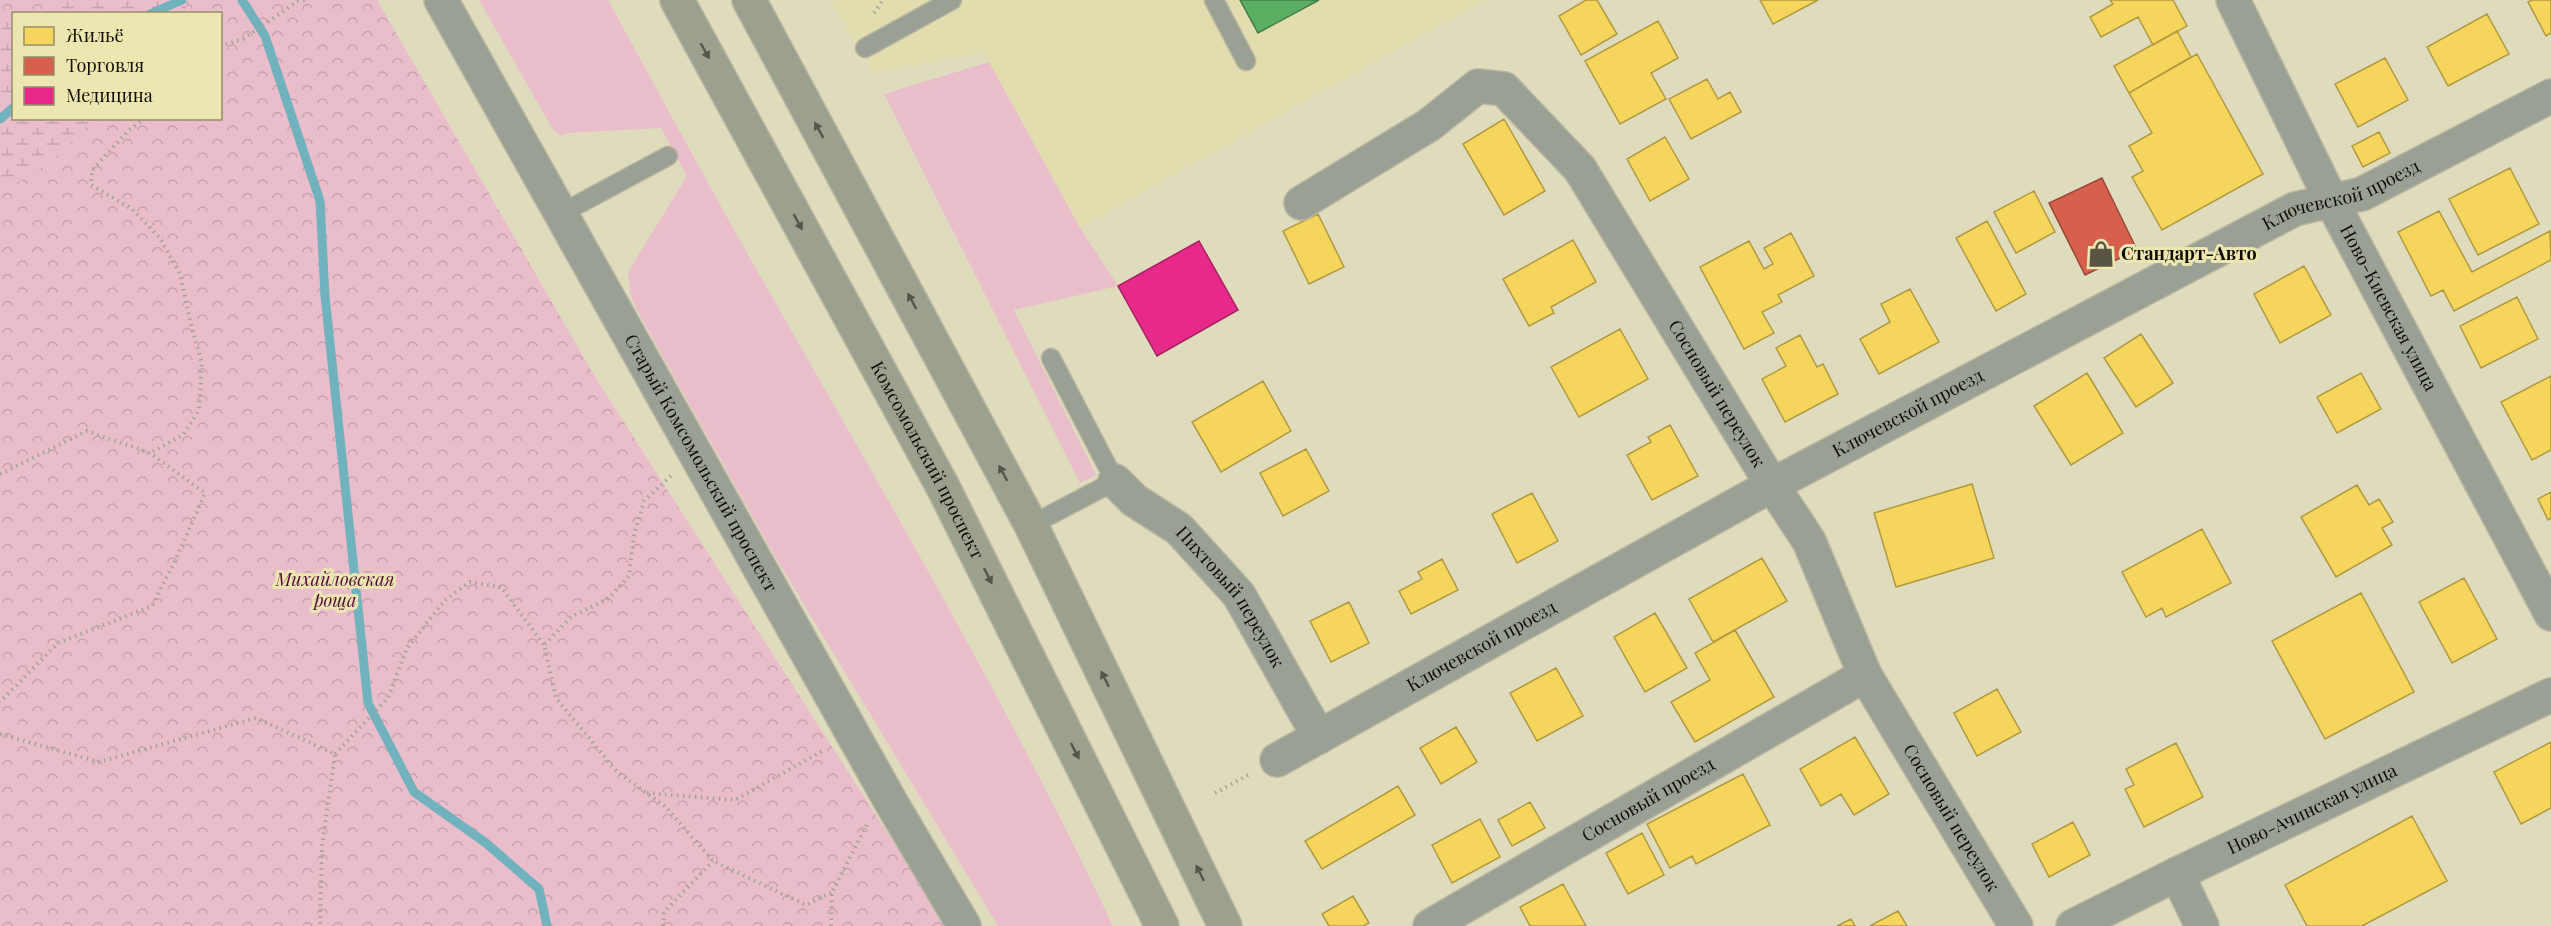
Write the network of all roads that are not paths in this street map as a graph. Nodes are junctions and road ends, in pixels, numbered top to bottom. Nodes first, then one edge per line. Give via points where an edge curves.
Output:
1 (441, 0) edge
2 (677, 0) edge
3 (748, 0) edge
4 (952, 0) edge
5 (1214, 0) edge
6 (2233, 0) edge
7 (865, 48) dead end
8 (1246, 61) dead end
9 (2551, 96) edge
10 (668, 156) dead end
11 (2332, 202) junction
12 (1301, 204) dead end
13 (562, 213) junction
14 (1051, 358) dead end
15 (1115, 481) junction
16 (1772, 485) junction
17 (1031, 525) junction
18 (2551, 614) edge
19 (1865, 675) junction
20 (2551, 695) edge
21 (1319, 736) junction
22 (1277, 760) dead end
23 (2176, 874) junction
24 (964, 926) edge
25 (1162, 926) edge
26 (1225, 926) edge
27 (1430, 926) edge
28 (2016, 926) edge
29 (2073, 926) edge
30 (2202, 926) edge

1 - 13 street, Старый Комсомольский проспект
2 -> 25 main road, Комсомольский проспект via 943,487
17 -> 3 main road
4 - 7 lane
5 - 8 lane
6 - 11 street, Ново-Киевская улица
9 - 11 street, Ключевской проезд via 2362,194
10 - 13 lane
11 - 16 street, Ключевской проезд via 2295,209
11 - 18 street, Ново-Киевская улица
12 - 16 street, Сосновый переулок via 1429,125 1478,86 1504,89 1580,169
13 - 24 street, Старый Комсомольский проспект
14 - 15 lane
15 - 17 lane
15 - 21 street, Пихтовый переулок via 1125,494 1179,529 1239,595
16 - 19 street, Сосновый переулок via 1809,541
16 - 21 street, Ключевской проезд
26 -> 17 main road
19 - 27 street, Сосновый проезд
19 - 28 street, Сосновый переулок
20 - 23 street, Ново-Ачинская улица
21 - 22 street, Ключевской проезд
23 - 29 street, Ново-Ачинская улица
23 - 30 street

